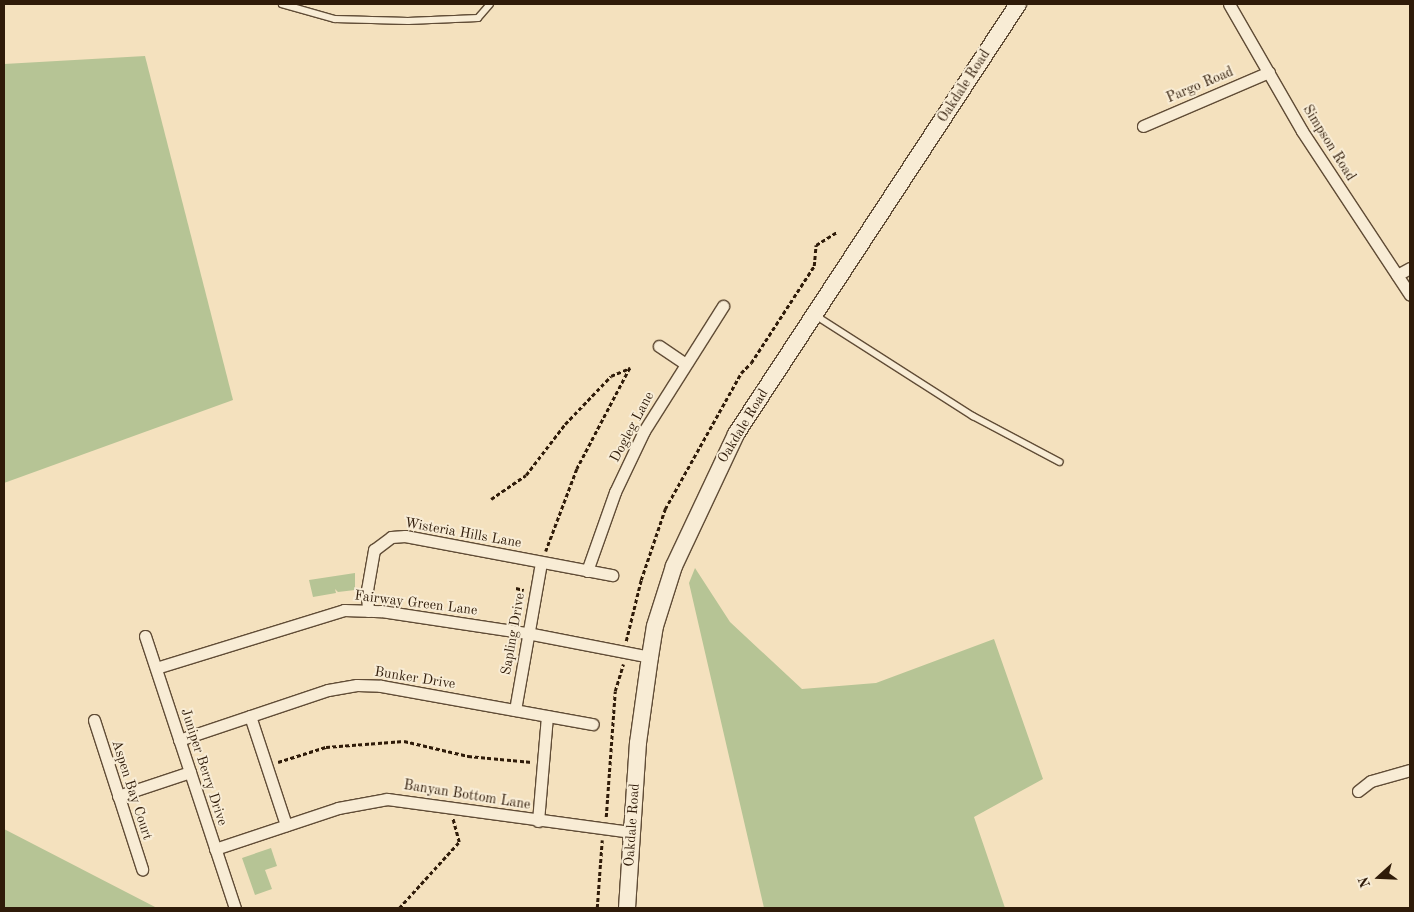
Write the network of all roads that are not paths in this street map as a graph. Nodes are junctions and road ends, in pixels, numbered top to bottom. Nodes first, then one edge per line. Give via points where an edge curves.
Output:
1 (282, 4) edge
2 (490, 4) edge
3 (1018, 4) edge
4 (1229, 4) edge
5 (1269, 72) junction
6 (1143, 126) dead end
7 (1410, 268) edge
8 (1397, 275) junction
9 (1410, 295) edge
10 (723, 306) dead end
11 (813, 314) junction
12 (659, 346) dead end
13 (686, 364) junction
14 (1060, 462) dead end
15 (544, 558) junction
16 (587, 571) junction
17 (612, 575) dead end
18 (368, 611) junction
19 (527, 633) junction
20 (145, 636) dead end
21 (650, 657) junction
22 (156, 668) junction
23 (515, 710) junction
24 (250, 716) junction
25 (547, 716) junction
26 (94, 720) dead end
27 (593, 724) dead end
28 (179, 740) junction
29 (1410, 770) edge
30 (190, 772) junction
31 (1358, 791) dead end
32 (118, 796) junction
33 (538, 821) junction
34 (286, 825) junction
35 (632, 832) junction
36 (215, 849) junction
37 (142, 869) dead end
38 (235, 908) edge
39 (627, 908) edge

1 - 2 lane via 335,19 408,21 478,18
3 - 11 main road, Oakdale Road
4 - 5 street, Simpson Road
5 - 6 street, Pargo Road
5 - 8 street, Simpson Road via 1312,147
7 - 8 street
8 - 9 street, Simpson Road
10 - 13 street, Dogleg Lane
11 - 14 lane via 980,420
11 - 21 main road, Oakdale Road via 736,434 711,480 674,566 655,626
12 - 13 street
13 - 16 street, Dogleg Lane via 644,432 615,492
15 - 16 street, Wisteria Hills Lane
15 - 18 street, Wisteria Hills Lane via 405,536 391,537 374,550 367,590
15 - 19 street, Sapling Drive
16 - 17 street, Wisteria Hills Lane
18 - 19 street, Fairway Green Lane
18 - 22 street, Fairway Green Lane via 344,610 313,617
19 - 21 street, Fairway Green Lane
19 - 23 street, Sapling Drive
20 - 22 street, Juniper Berry Drive
21 - 35 main road, Oakdale Road via 638,743
22 - 28 street, Juniper Berry Drive
23 - 24 street, Bunker Drive via 381,686 357,685 328,690
23 - 25 street, Bunker Drive
24 - 28 street, Bunker Drive
24 - 34 street
25 - 27 street, Bunker Drive
25 - 33 street
26 - 32 street, Aspen Bay Court
28 - 30 street, Juniper Berry Drive
29 - 31 street via 1371,781
30 - 32 street
30 - 36 street, Juniper Berry Drive
32 - 37 street, Aspen Bay Court
33 - 34 street, Banyan Bottom Lane via 387,798 338,808
33 - 35 street, Banyan Bottom Lane
34 - 36 street, Banyan Bottom Lane
35 - 39 main road, Oakdale Road
36 - 38 street, Juniper Berry Drive

